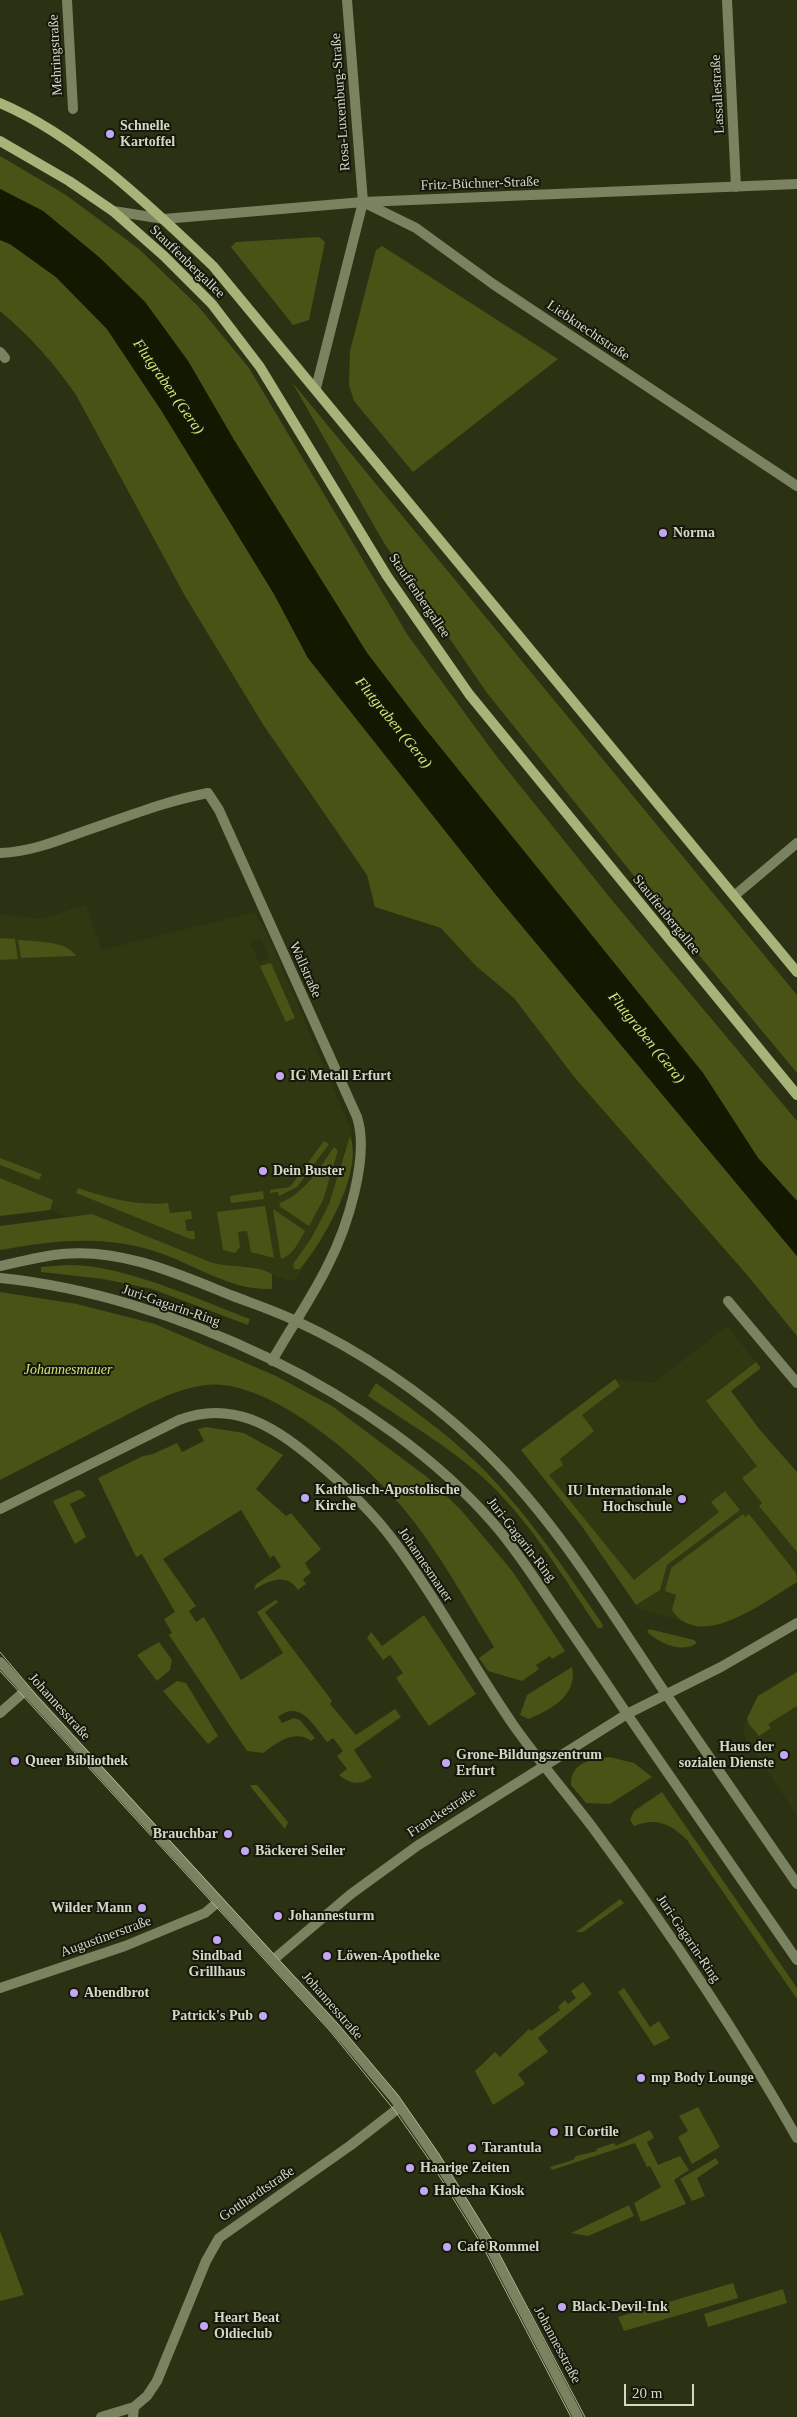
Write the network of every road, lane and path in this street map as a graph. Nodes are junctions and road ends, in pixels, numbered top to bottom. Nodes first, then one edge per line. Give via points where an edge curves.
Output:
1 (67, 0) edge
2 (347, 0) edge
3 (727, 0) edge
4 (0, 103) edge
5 (73, 109) dead end
6 (0, 141) edge
7 (797, 184) edge
8 (736, 187) junction
9 (363, 202) junction
10 (114, 212) junction
11 (164, 219) junction
12 (316, 388) junction
13 (797, 486) edge
14 (797, 843) edge
15 (0, 853) edge
16 (734, 896) junction
17 (797, 972) edge
18 (797, 1095) edge
19 (0, 1266) edge
20 (0, 1278) edge
21 (728, 1301) dead end
22 (295, 1320) junction
23 (272, 1361) junction
24 (797, 1383) edge
25 (0, 1508) edge
26 (797, 1623) edge
27 (0, 1662) edge
28 (26, 1691) junction
29 (666, 1694) junction
30 (0, 1713) edge
31 (627, 1714) junction
32 (543, 1764) junction
33 (797, 1884) edge
34 (218, 1902) junction
35 (273, 1960) junction
36 (797, 1960) edge
37 (0, 1988) edge
38 (400, 2107) junction
39 (797, 2138) edge
40 (133, 2412) edge
41 (101, 2417) edge
42 (578, 2417) edge

1 - 5 street, Mehringstraße
2 - 9 street, Rosa-Luxemburg-Straße
3 - 8 street, Lassallestraße
4 - 11 main road, Stauffenbergallee via 20,111 83,152
6 - 10 main road, Stauffenbergallee via 69,181
7 - 8 street, Fritz-Büchner-Straße
8 - 9 street, Fritz-Büchner-Straße
9 - 11 street, Fritz-Büchner-Straße
9 - 12 street, Rosa-Luxemburg-Straße
9 - 13 street, Liebknechtstraße via 416,228 493,284
10 - 11 street, Fritz-Büchner-Straße
10 - 18 main road, Stauffenbergallee via 164,256 218,312 260,367 388,576 469,694
11 - 12 main road, Stauffenbergallee via 213,266
12 - 16 main road, Stauffenbergallee
14 - 16 street
15 - 22 street, Wallstraße via 51,844 178,798 208,793 219,810 360,1126 359,1160 346,1216 328,1265
16 - 17 main road, Stauffenbergallee
19 - 22 street via 63,1254 124,1257
20 - 23 street, Juri-Gagarin-Ring via 66,1288 150,1311 214,1334
21 - 24 street
22 - 23 street, Wallstraße
22 - 29 street via 379,1368 456,1425 492,1458 561,1540
23 - 31 street, Juri-Gagarin-Ring via 346,1400 378,1421 466,1494 518,1554
25 - 32 street, Johannesmauer via 192,1415 231,1413 264,1426 314,1459 395,1542 472,1664
26 - 29 street, Franckestraße
27 - 28 street, Johannesstraße
28 - 30 street
28 - 34 street, Johannesstraße
29 - 31 street, Franckestraße
29 - 33 street
31 - 32 street, Franckestraße
31 - 36 street, Juri-Gagarin-Ring
32 - 35 street, Franckestraße via 408,1852 351,1894
32 - 39 street, Juri-Gagarin-Ring via 593,1828 690,1966
34 - 35 street, Johannesstraße
34 - 37 street, Augustinerstraße via 205,1913 125,1946
35 - 38 street, Johannesstraße
38 - 40 street, Gotthardtstraße via 352,2146 219,2238 206,2261 157,2381
38 - 42 street, Johannesstraße via 488,2243
40 - 41 street

